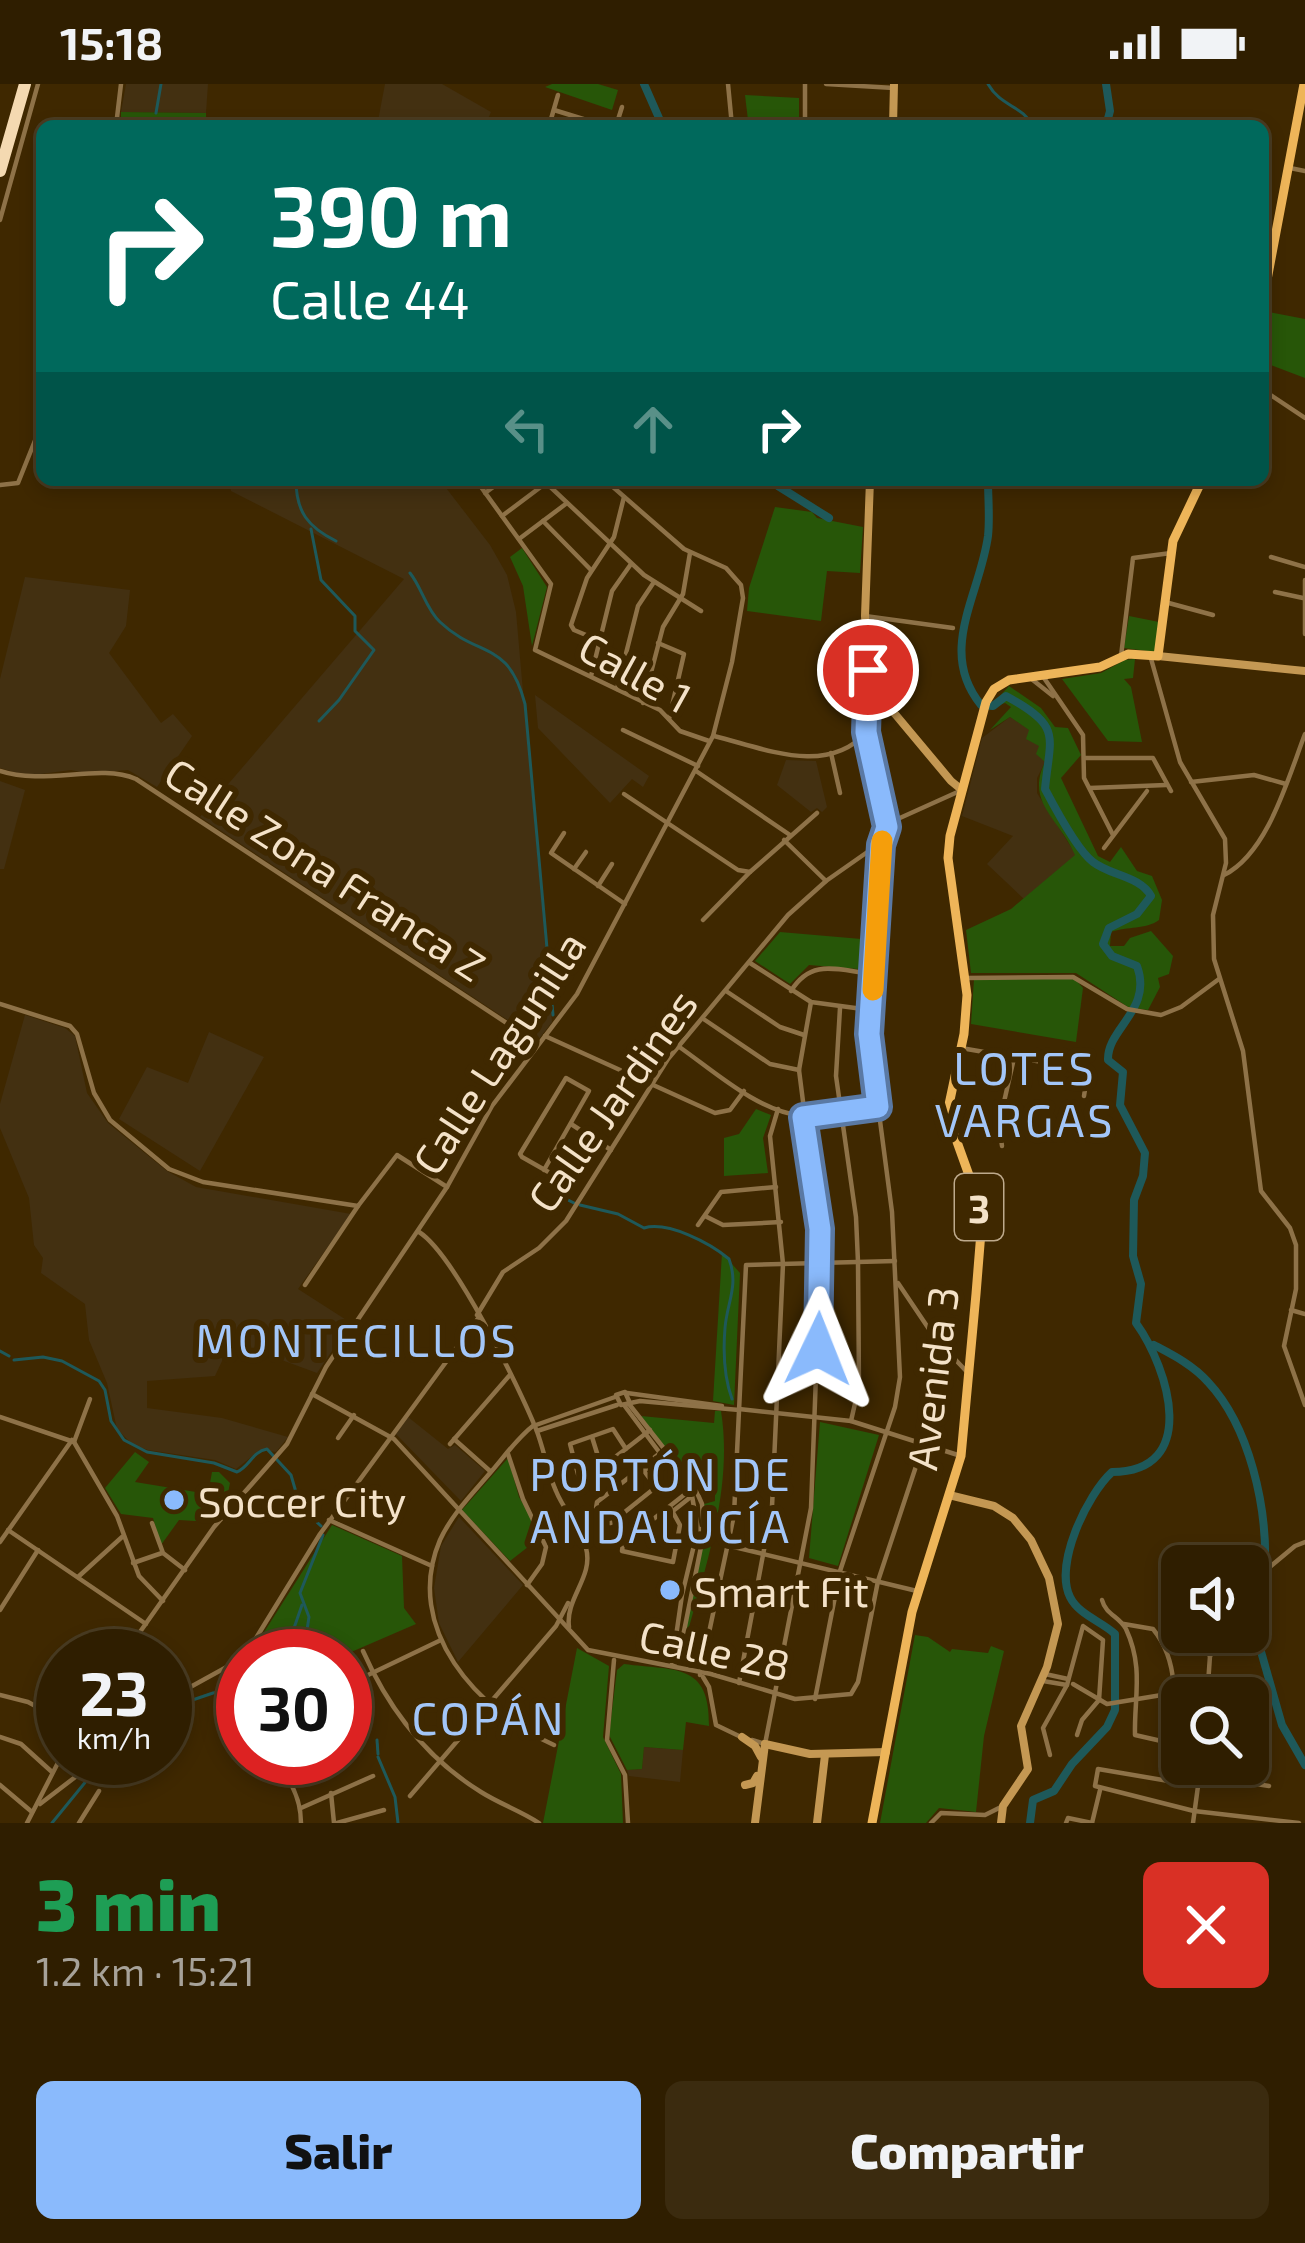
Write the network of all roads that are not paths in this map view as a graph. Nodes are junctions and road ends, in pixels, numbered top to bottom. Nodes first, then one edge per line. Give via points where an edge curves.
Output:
1 (25, 84) edge
2 (38, 84) edge
3 (121, 84) edge
4 (728, 84) edge
5 (805, 84) edge
6 (826, 84) edge
7 (1304, 84) edge
8 (895, 85) edge
9 (558, 95) dead end
10 (622, 107) dead end
11 (554, 110) junction
12 (117, 120) edge
13 (551, 120) edge
14 (586, 120) edge
15 (618, 120) edge
16 (731, 120) edge
17 (805, 120) edge
18 (895, 120) edge
19 (896, 120) edge
20 (1290, 168) junction
21 (0, 171) edge
22 (1305, 171) edge
23 (0, 220) edge
24 (1269, 271) edge
25 (1269, 394) edge
26 (1305, 418) edge
27 (36, 438) edge
28 (0, 485) edge
29 (480, 486) edge
30 (495, 486) edge
31 (539, 486) edge
32 (548, 486) edge
33 (612, 486) edge
34 (626, 486) edge
35 (872, 486) edge
36 (1199, 486) edge
37 (485, 493) junction
38 (622, 495) junction
39 (567, 503) junction
40 (502, 516) junction
41 (543, 521) junction
42 (519, 539) junction
43 (609, 544) junction
44 (690, 553) junction
45 (1171, 553) junction
46 (1271, 556) dead end
47 (631, 564) junction
48 (1305, 567) edge
49 (591, 570) junction
50 (1305, 580) edge
51 (654, 582) junction
52 (1275, 592) dead end
53 (680, 598) junction
54 (1303, 598) edge
55 (1165, 602) junction
56 (701, 611) dead end
57 (1213, 615) dead end
58 (866, 616) junction
59 (953, 628) dead end
60 (1305, 634) edge
61 (598, 640) junction
62 (658, 643) junction
63 (1154, 655) junction
64 (1121, 656) junction
65 (1305, 670) edge
66 (868, 674) junction
67 (1035, 676) junction
68 (591, 677) junction
69 (617, 688) junction
70 (881, 697) junction
71 (1058, 699) junction
72 (643, 703) junction
73 (867, 716) junction
74 (668, 718) junction
75 (623, 730) dead end
76 (866, 732) junction
77 (1305, 734) edge
78 (711, 738) junction
79 (831, 753) junction
80 (1085, 758) junction
81 (697, 768) junction
82 (0, 771) edge
83 (1191, 782) junction
84 (1286, 784) junction
85 (1090, 788) junction
86 (1149, 789) junction
87 (962, 790) junction
88 (840, 793) dead end
89 (624, 794) dead end
90 (817, 813) dead end
91 (669, 824) junction
92 (887, 827) junction
93 (564, 833) dead end
94 (1114, 835) junction
95 (883, 836) junction
96 (787, 838) junction
97 (1104, 848) dead end
98 (869, 851) junction
99 (586, 852) dead end
100 (880, 857) junction
101 (612, 864) dead end
102 (574, 869) junction
103 (750, 872) junction
104 (1224, 875) junction
105 (826, 881) junction
106 (598, 886) junction
107 (625, 904) junction
108 (703, 920) dead end
109 (748, 962) junction
110 (874, 974) junction
111 (966, 978) junction
112 (1219, 979) junction
113 (726, 991) junction
114 (791, 991) junction
115 (811, 1002) junction
116 (0, 1004) edge
117 (840, 1008) junction
118 (871, 1010) junction
119 (703, 1018) junction
120 (803, 1035) junction
121 (545, 1036) junction
122 (538, 1044) junction
123 (678, 1046) junction
124 (961, 1048) junction
125 (1015, 1057) junction
126 (799, 1070) junction
127 (652, 1086) junction
128 (744, 1091) junction
129 (1084, 1096) dead end
130 (878, 1107) junction
131 (778, 1109) junction
132 (840, 1113) junction
133 (803, 1117) junction
134 (571, 1124) junction
135 (1002, 1146) dead end
136 (612, 1149) junction
137 (544, 1170) junction
138 (566, 1182) dead end
139 (447, 1187) junction
140 (776, 1187) junction
141 (358, 1207) junction
142 (704, 1216) junction
143 (781, 1222) junction
144 (698, 1225) dead end
145 (418, 1231) junction
146 (895, 1261) junction
147 (858, 1262) junction
148 (821, 1263) junction
149 (783, 1264) junction
150 (897, 1280) junction
151 (304, 1285) dead end
152 (910, 1301) junction
153 (898, 1304) junction
154 (1292, 1310) junction
155 (1305, 1314) edge
156 (478, 1316) junction
157 (935, 1338) junction
158 (947, 1351) junction
159 (935, 1354) junction
160 (968, 1373) junction
161 (509, 1376) junction
162 (312, 1394) junction
163 (615, 1397) junction
164 (90, 1399) dead end
165 (625, 1401) junction
166 (1305, 1405) edge
167 (739, 1409) junction
168 (777, 1413) junction
169 (354, 1415) junction
170 (0, 1417) edge
171 (815, 1417) junction
172 (850, 1420) junction
173 (535, 1427) junction
174 (648, 1432) junction
175 (886, 1432) junction
176 (389, 1436) junction
177 (592, 1437) junction
178 (338, 1438) dead end
179 (73, 1441) junction
180 (923, 1444) junction
181 (626, 1449) junction
182 (508, 1452) junction
183 (661, 1455) junction
184 (961, 1456) junction
185 (602, 1467) junction
186 (643, 1469) junction
187 (677, 1471) junction
188 (491, 1472) junction
189 (690, 1494) junction
190 (949, 1495) junction
191 (671, 1509) junction
192 (458, 1510) junction
193 (329, 1520) junction
194 (152, 1522) dead end
195 (8, 1530) junction
196 (640, 1530) junction
197 (701, 1530) junction
198 (124, 1535) junction
199 (677, 1538) junction
200 (0, 1542) edge
201 (699, 1542) junction
202 (1305, 1543) edge
203 (728, 1546) junction
204 (38, 1550) junction
205 (163, 1553) junction
206 (765, 1553) junction
207 (803, 1562) junction
208 (134, 1563) junction
209 (432, 1567) junction
210 (1269, 1568) edge
211 (185, 1570) junction
212 (840, 1571) junction
213 (78, 1577) junction
214 (878, 1581) junction
215 (527, 1585) junction
216 (917, 1592) junction
217 (572, 1599) junction
218 (163, 1600) junction
219 (1102, 1600) dead end
220 (0, 1610) edge
221 (560, 1617) junction
222 (146, 1624) junction
223 (1124, 1624) junction
224 (142, 1629) edge
225 (261, 1629) edge
226 (571, 1633) junction
227 (441, 1640) junction
228 (1208, 1653) edge
229 (1212, 1653) edge
230 (676, 1654) junction
231 (604, 1656) junction
232 (1210, 1656) junction
233 (614, 1658) junction
234 (627, 1660) junction
235 (655, 1664) junction
236 (672, 1667) junction
237 (613, 1668) junction
238 (688, 1669) junction
239 (373, 1672) joint
240 (700, 1675) junction
241 (1043, 1677) junction
242 (1172, 1677) edge
243 (1208, 1677) edge
244 (726, 1679) junction
245 (740, 1683) junction
246 (1069, 1683) junction
247 (776, 1694) junction
248 (0, 1695) edge
249 (711, 1696) junction
250 (1161, 1696) edge
251 (815, 1699) junction
252 (1099, 1700) junction
253 (1139, 1700) junction
254 (489, 1705) junction
255 (36, 1706) edge
256 (1077, 1735) dead end
257 (0, 1737) edge
258 (742, 1737) joint
259 (1161, 1741) edge
260 (554, 1745) dead end
261 (784, 1749) junction
262 (887, 1752) junction
263 (762, 1753) junction
264 (825, 1755) junction
265 (1050, 1755) dead end
266 (36, 1758) edge
267 (440, 1762) junction
268 (373, 1775) dead end
269 (0, 1785) edge
270 (46, 1785) edge
271 (66, 1785) edge
272 (292, 1785) edge
273 (1263, 1785) edge
274 (1198, 1786) joint
275 (1269, 1786) dead end
276 (745, 1788) junction
277 (757, 1789) junction
278 (1098, 1790) junction
279 (99, 1791) dead end
280 (331, 1792) junction
281 (410, 1796) dead end
282 (758, 1803) junction
283 (301, 1808) junction
284 (34, 1810) junction
285 (384, 1810) dead end
286 (1194, 1811) junction
287 (967, 1814) junction
288 (998, 1818) edge
289 (1231, 1819) edge
290 (1067, 1820) edge
291 (756, 1821) edge
292 (27, 1823) edge
293 (79, 1823) edge
294 (301, 1823) edge
295 (336, 1823) edge
296 (539, 1823) edge
297 (628, 1823) edge
298 (818, 1823) edge
299 (872, 1823) edge
300 (931, 1823) edge
301 (968, 1823) edge
302 (1092, 1823) edge
303 (1193, 1823) edge
304 (1299, 1823) edge

1 - 21 highway
2 - 23 street
3 - 12 street
4 - 16 street
5 - 17 street
6 - 8 street
7 - 20 main road
8 - 18 street
8 - 19 street
9 - 11 street
10 - 15 street
11 - 13 street
11 - 14 street
20 - 22 street
20 - 24 main road
25 - 26 street
27 - 28 street via 18,483
29 - 37 street
30 - 37 street
31 - 40 street
32 - 39 street
33 - 38 street, Calle Lagunilla
34 - 38 street
35 - 58 street
36 - 45 main road
37 - 40 street
38 - 43 street
38 - 44 street, Calle Lagunilla
39 - 41 street
39 - 43 street
40 - 42 street
41 - 42 street
41 - 49 street
42 - 68 street, Calle 1 via 550,581 535,650
43 - 47 street
43 - 49 street
44 - 53 street
44 - 78 street, Calle Lagunilla via 730,571 743,592
45 - 55 main road
45 - 64 street via 1135,556
46 - 48 street
47 - 51 street
47 - 61 street via 612,592
49 - 61 street via 571,628
50 - 54 street
51 - 53 street
51 - 69 street via 638,606
52 - 54 street
53 - 56 street
53 - 62 street
54 - 60 street
55 - 57 street
55 - 63 main road
58 - 59 street
58 - 66 street
61 - 68 street
62 - 72 street
62 - 74 street via 684,654
63 - 64 main road, Avenida 3 / 3
63 - 65 street
63 - 83 street via 1176,752
64 - 67 main road, Avenida 3 / 3 via 1100,668
66 - 70 street
66 - 73 street
67 - 71 street
67 - 71 street
67 - 87 main road, Avenida 3 / 3 via 1000,685 985,705
68 - 69 street, Calle 1
69 - 72 street, Calle 1
70 - 73 street
70 - 87 street
71 - 80 street via 1083,735
72 - 74 street, Calle 1
73 - 76 street
74 - 78 street, Calle 1 via 680,731
75 - 81 street
76 - 79 street
76 - 92 street
77 - 84 street
78 - 79 street, Calle 1 via 797,758
78 - 81 street, Calle Lagunilla
79 - 88 street
80 - 85 street
80 - 86 street via 1153,758 1169,788
81 - 91 street, Calle Lagunilla
81 - 96 street
82 - 122 street, Calle Zona Franca Z via 29,779 130,776
83 - 84 street via 1254,776
83 - 104 street via 1223,831
84 - 104 street via 1251,854
85 - 86 street
85 - 94 street
86 - 94 street
87 - 92 street
87 - 111 main road, Avenida 3 / 3 via 948,851
89 - 91 street
90 - 96 street
91 - 103 street
91 - 107 street, Calle Lagunilla
92 - 95 street, Calle Jardines
93 - 102 street via 551,853
94 - 97 street
95 - 98 street, Calle Jardines
95 - 100 street
96 - 103 street
96 - 105 street
98 - 100 street
98 - 105 street, Calle Jardines
99 - 102 street
100 - 110 street
101 - 106 street
102 - 106 street
103 - 108 street
104 - 112 street via 1212,929
105 - 109 street, Calle Jardines
106 - 107 street
107 - 121 street, Calle Lagunilla
109 - 113 street, Calle Jardines
109 - 114 street
110 - 114 street via 811,969
110 - 118 street
111 - 112 street via 1073,977 1136,1012 1168,1012
111 - 124 main road, Avenida 3 / 3
112 - 154 street via 1243,1051 1261,1191 1295,1245
113 - 119 street, Calle Jardines
113 - 120 street
114 - 115 street
115 - 117 street
115 - 120 street
116 - 141 street via 70,1026 110,1120 170,1169 203,1182
117 - 118 street
117 - 132 street
118 - 130 street
119 - 123 street, Calle Jardines
119 - 126 street via 761,1059
120 - 126 street
121 - 122 street, Calle Lagunilla
121 - 127 street
122 - 139 street, Calle Lagunilla
123 - 127 street, Calle Jardines
123 - 128 street
124 - 125 street
124 - 160 main road, Avenida 3 / 3 via 946,1107 980,1213
125 - 129 street via 1088,1070
125 - 135 street via 999,1124
126 - 133 street
127 - 128 street via 724,1114
127 - 136 street, Calle Jardines
128 - 131 street
130 - 132 street
130 - 146 street
131 - 133 street
131 - 140 street via 770,1136
132 - 133 street
132 - 147 street
133 - 148 street
134 - 136 street
134 - 137 street
134 - 137 street via 588,1089 566,1078 520,1155
136 - 156 street, Calle Jardines via 566,1221 503,1272
137 - 138 street
139 - 141 street via 394,1156
139 - 145 street, Calle Lagunilla
140 - 142 street via 722,1192
140 - 143 street
141 - 151 street
142 - 143 street via 723,1225
142 - 144 street
143 - 149 street
145 - 156 street via 439,1247
145 - 162 street, Calle Lagunilla
146 - 147 street
146 - 150 street
147 - 148 street
147 - 172 street via 859,1386
148 - 149 street
148 - 171 street
149 - 167 street via 746,1264
149 - 168 street
150 - 152 street
150 - 153 street
152 - 153 street
152 - 157 street
153 - 175 street via 900,1377
154 - 155 street
154 - 166 street via 1284,1346
156 - 161 street
156 - 176 street, Calle Jardines
157 - 158 street
157 - 159 street
158 - 159 street
158 - 160 street
159 - 180 street
160 - 184 main road, Avenida 3 / 3
161 - 173 street
161 - 188 street via 452,1442
162 - 169 street, Calle 28
162 - 211 street, Calle Lagunilla via 276,1458
163 - 165 street
163 - 165 street via 621,1391
163 - 173 street
164 - 179 street
165 - 167 street
165 - 173 street
165 - 174 street
167 - 168 street
167 - 203 street
168 - 171 street
168 - 206 street
169 - 176 street, Calle 28
169 - 178 street
170 - 179 street
171 - 172 street
171 - 207 street
172 - 175 street
173 - 182 street
173 - 217 street via 557,1494 587,1549
174 - 181 street
174 - 183 street
174 - 187 street
175 - 180 street
175 - 212 street
176 - 192 street, Calle 28
176 - 193 street, Calle Jardines
177 - 181 street via 614,1430
177 - 185 street
177 - 185 street via 570,1444 582,1480
179 - 195 street
179 - 198 street
180 - 184 street
180 - 214 street
181 - 185 street
182 - 188 street
182 - 215 street via 546,1547
183 - 186 street
183 - 187 street
184 - 190 main road, Avenida 3 / 3
186 - 186 street via 656,1487 607,1524 596,1505
187 - 189 street
187 - 197 street via 699,1495
188 - 192 street
189 - 191 street
189 - 197 street
190 - 216 main road, Avenida 3 / 3
190 - 241 street via 994,1506 1031,1540 1058,1624
191 - 196 street
191 - 199 street via 680,1521
192 - 209 street
192 - 215 street, Calle 28
193 - 209 street
193 - 225 street, Calle Jardines
194 - 205 street
195 - 200 street
195 - 204 street
196 - 199 street
196 - 199 street via 620,1549 673,1562
197 - 201 street via 694,1533
197 - 201 street via 707,1537
198 - 208 street
198 - 213 street
201 - 230 street
202 - 210 street
203 - 206 street
203 - 240 street
204 - 213 street
204 - 220 street
205 - 208 street
205 - 211 street
206 - 207 street
206 - 245 street
207 - 212 street
207 - 247 street
208 - 218 street
209 - 227 street
211 - 218 street, Calle Lagunilla
212 - 214 street
212 - 251 street
213 - 222 street
214 - 216 street
214 - 251 street, Calle 28 via 853,1691
215 - 221 street, Calle 28
216 - 262 main road, Avenida 3 / 3
217 - 221 street
217 - 226 street
218 - 222 street, Calle Lagunilla
219 - 223 street
221 - 226 street, Calle 28
221 - 254 street
222 - 224 street, Calle Lagunilla
223 - 242 street via 1157,1633
223 - 253 street
226 - 231 street, Calle 28
227 - 239 street
227 - 254 street
228 - 232 street
229 - 232 street
230 - 235 street
230 - 236 street
230 - 238 street
231 - 233 street, Calle 28
231 - 237 street
232 - 243 street
233 - 234 street, Calle 28
233 - 237 street
234 - 235 street, Calle 28
234 - 237 street
235 - 236 street, Calle 28
236 - 238 street, Calle 28
237 - 297 street via 607,1740 625,1775
238 - 240 street, Calle 28
239 - 267 street
240 - 244 street, Calle 28
240 - 249 street
241 - 246 street
241 - 288 street via 1020,1731 1028,1769
244 - 245 street, Calle 28
244 - 249 street
245 - 247 street, Calle 28
246 - 252 street
246 - 252 street via 1087,1627 1103,1640
246 - 265 street via 1042,1728
247 - 251 street, Calle 28
247 - 263 street
248 - 255 street
249 - 258 street via 715,1722
250 - 253 street
252 - 253 street
252 - 256 street
253 - 259 street via 1135,1735
254 - 260 street
254 - 267 street
257 - 266 street
258 - 263 street
261 - 263 street
261 - 263 street
261 - 264 street
262 - 264 street
262 - 299 main road, Avenida 3 / 3
263 - 276 street via 756,1780
263 - 277 street
263 - 282 street
264 - 298 street
267 - 281 street
267 - 296 street
268 - 280 street
269 - 284 street
270 - 284 street
271 - 284 street
272 - 283 street
273 - 275 street
274 - 278 street via 1098,1768
274 - 286 street
276 - 277 street
276 - 291 street
277 - 282 street
278 - 286 street
278 - 302 street
279 - 293 street
280 - 283 street
280 - 295 street
282 - 291 street
283 - 294 street
284 - 292 street
285 - 295 street
286 - 289 street
286 - 303 street
287 - 288 street
287 - 300 street via 940,1814
287 - 301 street
289 - 304 street
290 - 302 street

